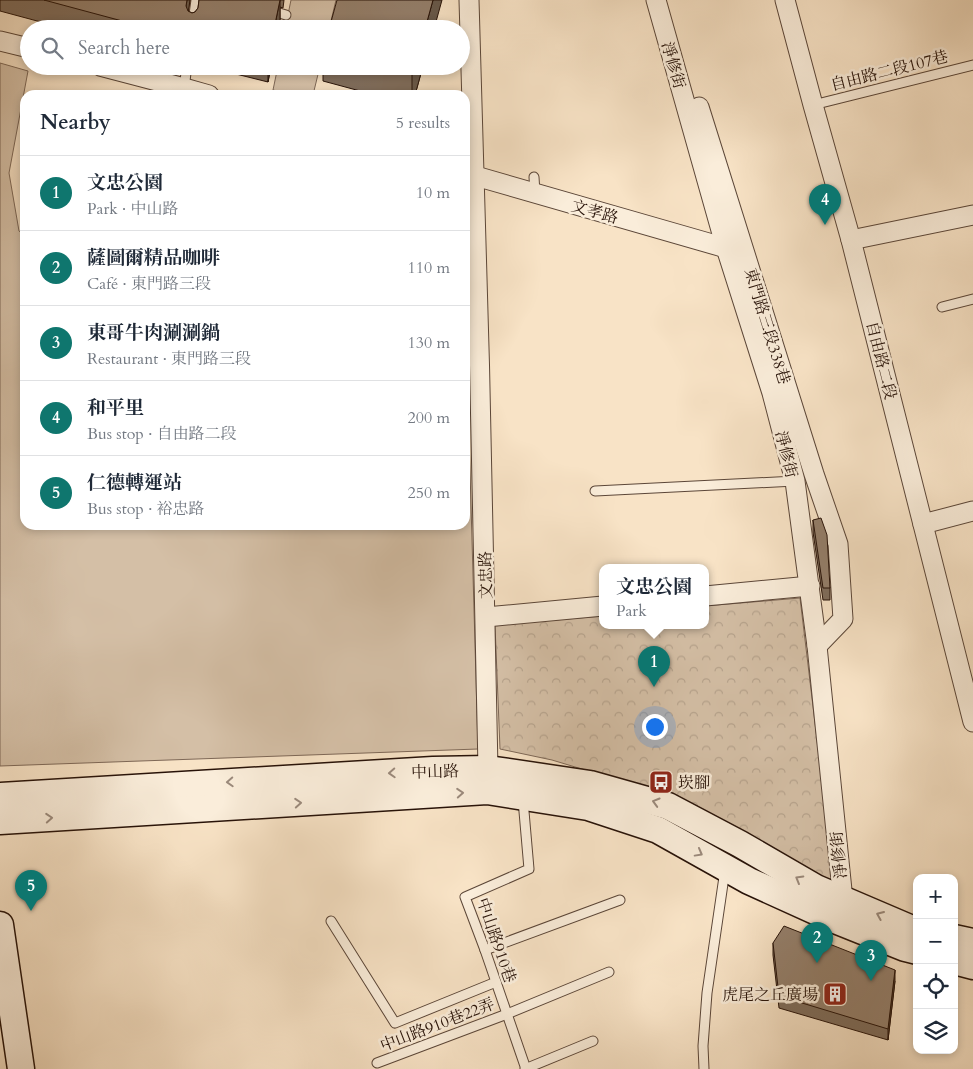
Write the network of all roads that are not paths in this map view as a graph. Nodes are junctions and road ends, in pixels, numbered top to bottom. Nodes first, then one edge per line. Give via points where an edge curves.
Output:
1 (196, 0) edge
2 (469, 0) edge
3 (656, 0) edge
4 (665, 0) edge
5 (785, 0) edge
6 (258, 8) edge
7 (286, 15) dead end
8 (193, 20) edge
9 (469, 20) edge
10 (0, 41) edge
11 (20, 46) edge
12 (973, 65) edge
13 (134, 75) edge
14 (186, 75) edge
15 (469, 75) edge
16 (184, 88) junction
17 (191, 90) edge
18 (470, 90) edge
19 (813, 105) junction
20 (470, 175) edge
21 (973, 215) edge
22 (851, 240) junction
23 (726, 248) junction
24 (973, 299) edge
25 (942, 307) dead end
26 (795, 481) junction
27 (595, 491) dead end
28 (973, 511) edge
29 (924, 524) junction
30 (810, 586) junction
31 (709, 596) edge
32 (599, 606) edge
33 (486, 617) junction
34 (817, 646) junction
35 (973, 722) edge
36 (488, 780) junction
37 (0, 796) edge
38 (523, 797) junction
39 (0, 821) edge
40 (733, 856) junction
41 (620, 900) dead end
42 (839, 910) junction
43 (331, 921) dead end
44 (0, 924) edge
45 (913, 929) edge
46 (0, 930) edge
47 (958, 939) edge
48 (973, 942) edge
49 (485, 950) junction
50 (913, 950) edge
51 (958, 962) edge
52 (973, 966) edge
53 (609, 972) dead end
54 (496, 982) junction
55 (507, 1014) junction
56 (593, 1041) dead end
57 (378, 1062) dead end
58 (21, 1069) edge
59 (526, 1069) edge
60 (704, 1069) edge

1 - 8 lane
2 - 9 street, 文忠路
3 - 23 street, 淨修街
4 - 34 street, 東門路三段338巷 via 838,544 843,619
5 - 19 street, 自由路二段
6 - 7 lane
10 - 11 street
12 - 19 lane, 自由路二段107巷
13 - 16 street
14 - 16 lane
15 - 18 street, 文忠路
16 - 17 street
19 - 22 street, 自由路二段
20 - 23 street, 文孝路 via 534,185
20 - 33 street, 文忠路
21 - 22 street
22 - 29 street, 自由路二段
23 - 26 street, 淨修街 via 772,393
24 - 25 lane
26 - 27 lane
26 - 30 street, 淨修街
28 - 29 street
29 - 35 street, 自由路二段
30 - 31 street
30 - 34 street, 淨修街
32 - 33 street
33 - 36 street, 文忠路
34 - 42 street, 淨修街
36 -> 37 main road, 中山路 via 433,770
36 - 38 main road, 中山路
39 -> 36 main road, 中山路
40 -> 36 main road, 中山路 via 668,806 590,784
38 -> 40 main road, 中山路 via 588,807
38 - 49 lane, 中山路910巷 via 529,869 465,897
40 - 42 main road, 中山路 via 816,888
40 - 60 lane via 706,994
41 - 49 lane
45 -> 42 main road
42 - 50 main road
43 - 54 lane via 395,1023
44 - 46 main road
46 - 58 main road
47 - 48 main road
49 - 54 lane, 中山路910巷
51 - 52 main road
53 - 55 lane, 中山路910巷22弄
54 - 55 lane, 中山路910巷
55 - 57 lane, 中山路910巷22弄
55 - 59 lane, 中山路910巷
56 - 59 lane, 中山路910巷

